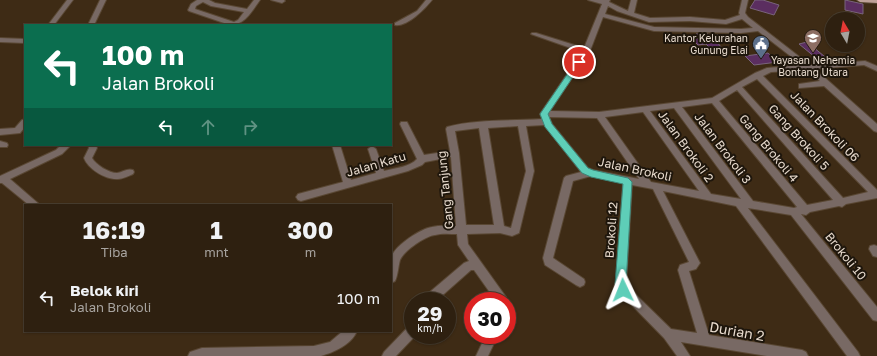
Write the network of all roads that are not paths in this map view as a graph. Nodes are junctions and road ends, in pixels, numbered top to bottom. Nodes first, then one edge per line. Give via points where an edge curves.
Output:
1 (70, 0) edge
2 (102, 0) edge
3 (203, 0) edge
4 (257, 0) edge
5 (274, 0) edge
6 (428, 0) edge
7 (591, 0) edge
8 (634, 0) edge
9 (745, 0) edge
10 (860, 0) edge
11 (233, 1) edge
12 (282, 1) dead end
13 (877, 2) edge
14 (227, 7) junction
15 (605, 7) edge
16 (248, 11) junction
17 (630, 14) junction
18 (744, 17) junction
19 (52, 24) edge
20 (91, 24) edge
21 (397, 24) dead end
22 (756, 27) junction
23 (534, 34) dead end
24 (0, 40) edge
25 (24, 41) edge
26 (586, 51) junction
27 (807, 66) junction
28 (877, 69) edge
29 (758, 75) junction
30 (826, 83) junction
31 (802, 86) dead end
32 (738, 87) junction
33 (714, 100) junction
34 (676, 105) junction
35 (644, 108) junction
36 (599, 115) junction
37 (545, 118) junction
38 (521, 122) junction
39 (24, 123) edge
40 (404, 124) dead end
41 (483, 125) junction
42 (877, 129) edge
43 (0, 132) edge
44 (66, 146) edge
45 (92, 146) edge
46 (336, 146) edge
47 (372, 150) dead end
48 (455, 153) junction
49 (422, 159) junction
50 (130, 172) dead end
51 (591, 173) junction
52 (381, 175) junction
53 (2, 179) edge
54 (628, 182) junction
55 (348, 184) junction
56 (652, 186) junction
57 (876, 194) edge
58 (301, 197) dead end
59 (708, 197) junction
60 (739, 203) junction
61 (842, 203) junction
62 (34, 204) edge
63 (751, 205) junction
64 (806, 211) junction
65 (794, 212) junction
66 (500, 228) junction
67 (464, 239) junction
68 (393, 259) edge
69 (476, 265) junction
70 (580, 282) dead end
71 (438, 292) edge
72 (496, 292) edge
73 (877, 316) edge
74 (350, 332) edge
75 (668, 334) junction
76 (404, 339) edge
77 (705, 340) junction
78 (488, 344) edge
79 (748, 352) edge
80 (194, 356) edge
81 (388, 356) edge
82 (482, 356) edge
83 (684, 356) edge
84 (802, 356) edge
85 (854, 356) edge

1 - 19 street
2 - 20 street
3 - 14 street
3 - 16 street via 191,10 230,23 240,21
4 - 16 street
5 - 12 street
6 - 21 street via 417,14
7 - 15 street
8 - 17 street
9 - 18 street via 742,13
10 - 13 main road
11 - 14 street
14 - 16 street
15 - 17 street
15 - 22 street via 654,29 741,31
15 - 26 street
17 - 18 street via 652,20 690,19 726,22
18 - 22 street
22 - 27 street
23 - 26 street
24 - 25 street
26 - 37 street
27 - 28 street via 865,63
27 - 29 street via 770,70
27 - 30 street
29 - 32 street
29 - 57 street, Jalan Brokoli 06
30 - 31 street
30 - 42 street
32 - 33 street
32 - 61 street, Gang Brokoli 5
33 - 34 street
33 - 64 street, Gang Brokoli 4
34 - 35 street
34 - 63 street, Jalan Brokoli 3
35 - 36 street
35 - 59 street, Jalan Brokoli 2
36 - 37 street
36 - 56 street
37 - 38 street
37 - 51 street, Jalan Brokoli via 581,167
38 - 41 street
38 - 66 street via 530,167 529,175 516,230 510,232
39 - 43 street via 17,131
40 - 49 street
41 - 48 street, Gang Tanjung via 450,129
41 - 66 street
44 - 53 street via 59,152
45 - 50 street via 88,161 98,169 117,176
46 - 55 street
47 - 52 street
48 - 49 street, Jalan Katu
48 - 67 street, Gang Tanjung
49 - 52 street, Jalan Katu via 417,164
51 - 54 street, Jalan Brokoli
51 - 70 street via 569,178 548,258 549,262
52 - 55 street, Jalan Katu
53 - 62 street
54 - 56 street, Jalan Brokoli
54 - 75 street, Brokoli 12 via 621,287
55 - 58 street, Jalan Katu
56 - 59 street, Jalan Brokoli
56 - 77 street via 695,263 683,270
57 - 61 street, Jalan Brokoli
59 - 60 street, Jalan Brokoli
60 - 63 street, Jalan Brokoli
60 - 85 street
61 - 64 street, Jalan Brokoli
63 - 65 street, Jalan Brokoli
64 - 65 street, Jalan Brokoli
65 - 73 street, Brokoli 10
66 - 67 street
67 - 68 street via 438,230 424,234
67 - 69 street
69 - 71 street via 468,266
69 - 72 street
74 - 80 street via 333,347 314,352
75 - 77 street, Durian 2
75 - 83 street, Brokoli 12
76 - 81 street
77 - 79 street, Durian 2
78 - 82 street
79 - 84 street, Durian 2

